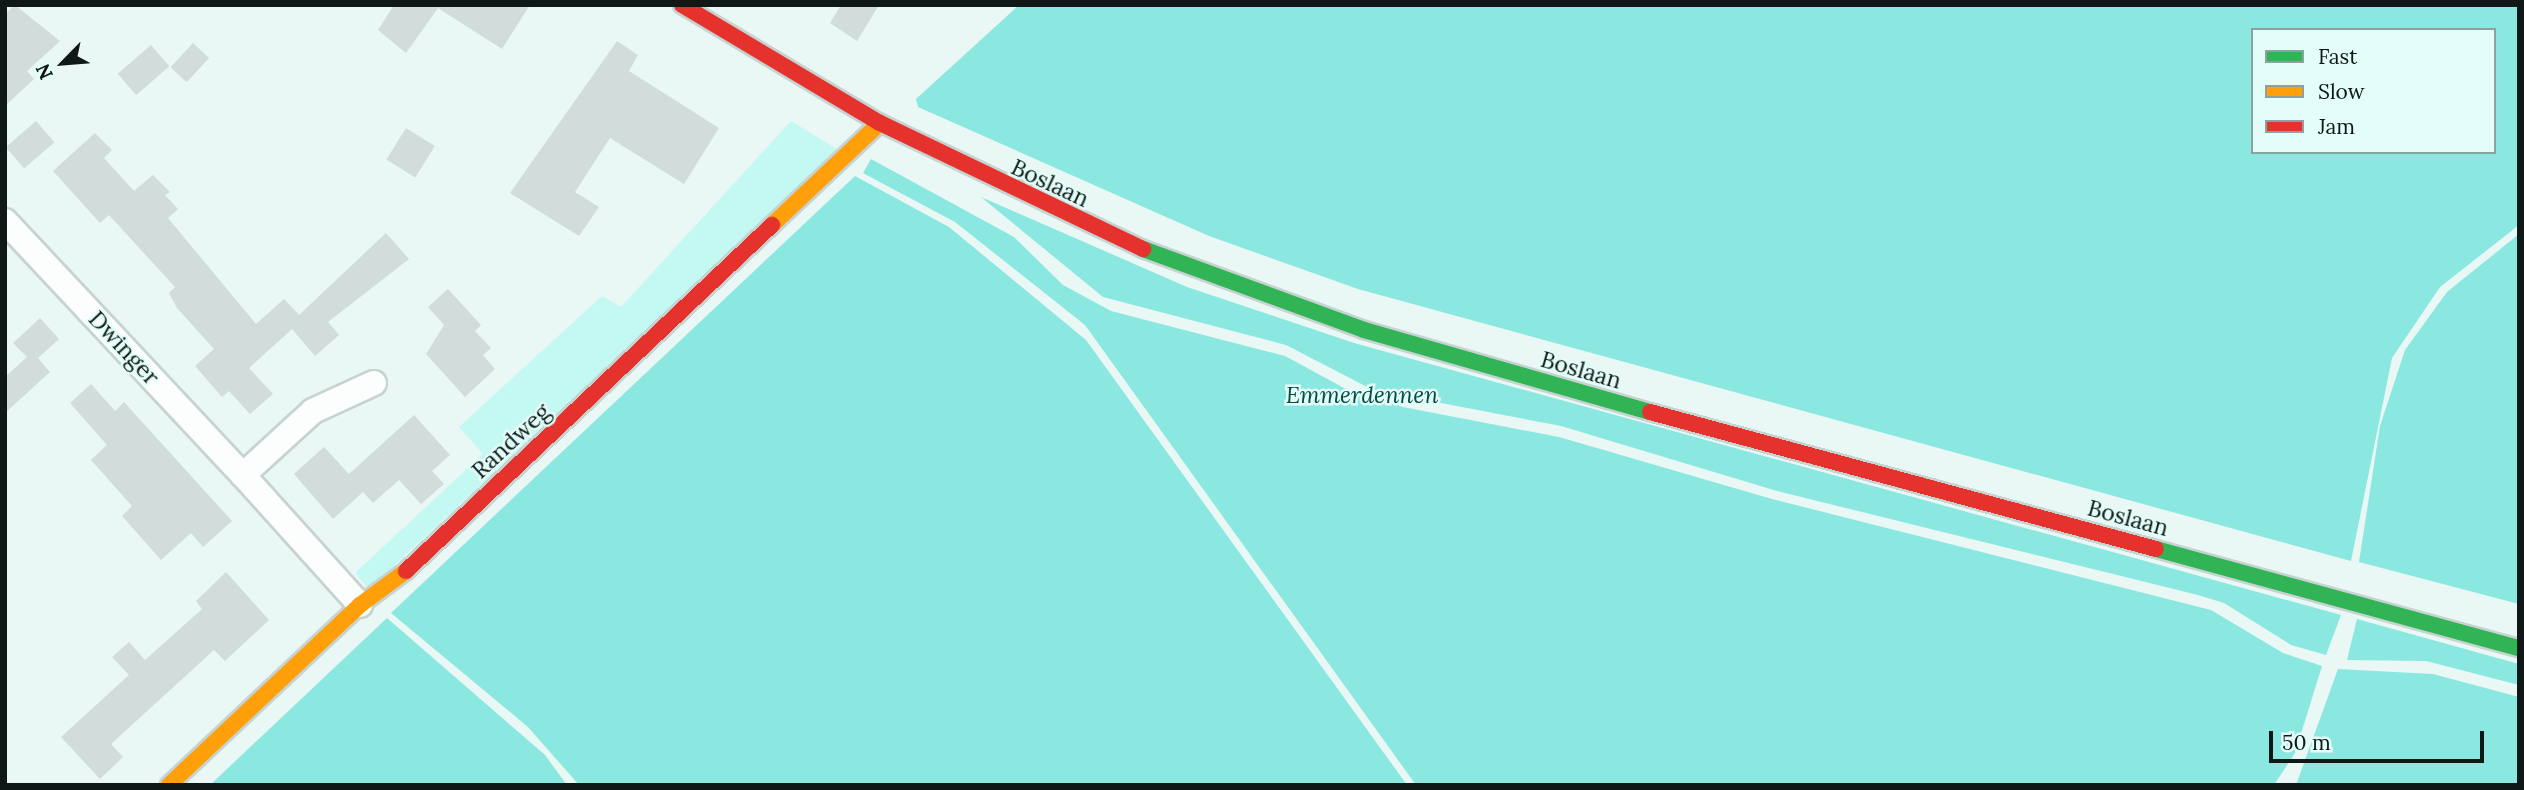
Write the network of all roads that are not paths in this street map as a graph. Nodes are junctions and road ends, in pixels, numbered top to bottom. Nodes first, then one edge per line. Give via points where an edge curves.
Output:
1 (682, 5) edge
2 (880, 123) junction
3 (10, 235) edge
4 (374, 383) dead end
5 (243, 475) junction
6 (360, 605) junction
7 (2519, 648) edge
8 (169, 785) edge

1 - 2 main road, Boslaan
2 - 6 main road, Randweg via 377,598
2 - 7 main road, Boslaan via 1178,266 1364,330
3 - 5 street, Dwinger
4 - 5 street via 313,411
5 - 6 street, Dwinger
6 - 8 main road, Randweg

